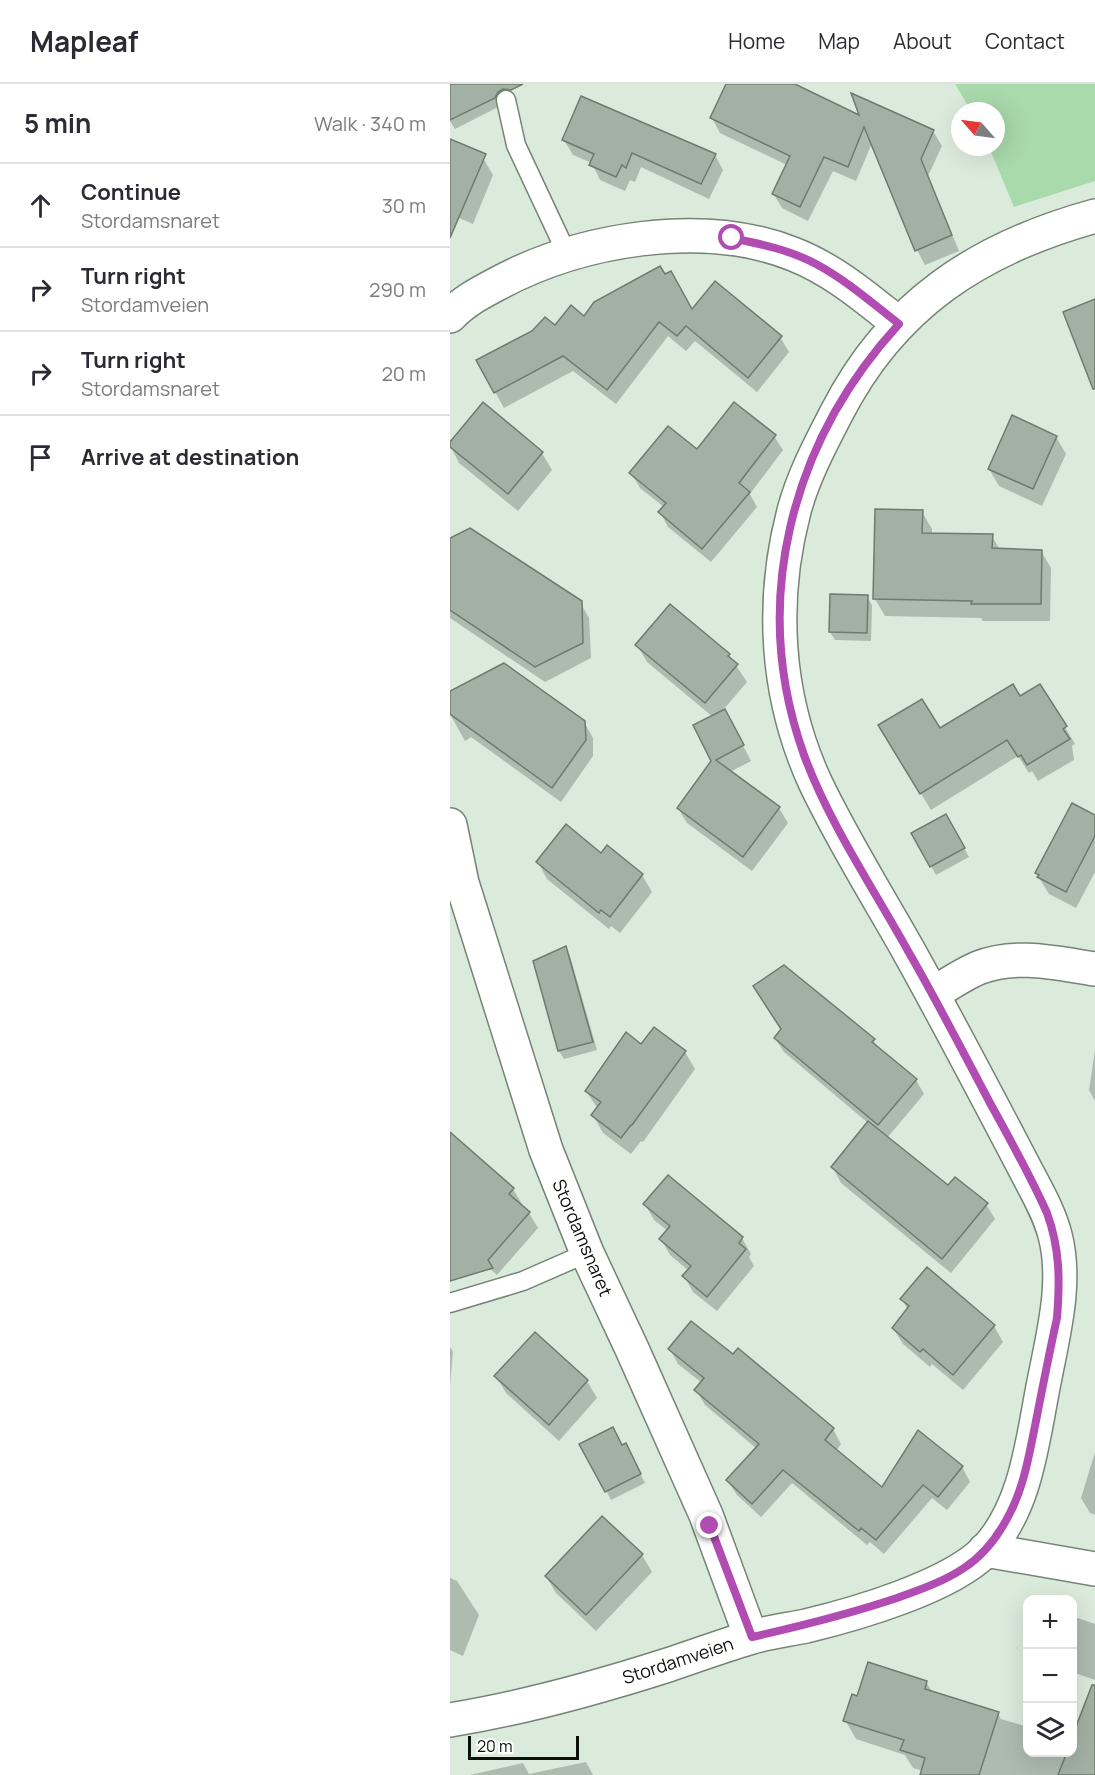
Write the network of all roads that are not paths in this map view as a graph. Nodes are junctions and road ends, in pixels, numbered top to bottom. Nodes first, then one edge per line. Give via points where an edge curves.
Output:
1 (506, 100) dead end
2 (1095, 216) edge
3 (568, 256) junction
4 (450, 316) edge
5 (899, 324) junction
6 (450, 825) edge
7 (1095, 969) edge
8 (933, 994) junction
9 (587, 1253) junction
10 (450, 1303) edge
11 (986, 1550) junction
12 (1095, 1569) edge
13 (752, 1637) junction
14 (450, 1720) edge

1 - 3 lane via 516,145
2 - 5 street, Stordamveien via 982,259 913,309
3 - 4 street via 518,272 461,304
3 - 5 street via 621,240 659,236 732,238 799,256 834,274
5 - 8 street, Stordamveien via 845,396 805,478 787,544 778,624 786,694 812,774
6 - 9 street, Stordamsnaret via 462,883 508,1033 546,1150
7 - 8 street via 1016,960 978,968
8 - 11 street, Stordamveien via 1041,1198 1058,1254 1057,1318 1027,1465 1011,1512
9 - 10 lane via 523,1281
9 - 13 street, Stordamsnaret via 706,1515
11 - 12 street
11 - 13 street, Stordamveien via 964,1568 925,1588 807,1625
13 - 14 street, Stordamveien via 579,1692

